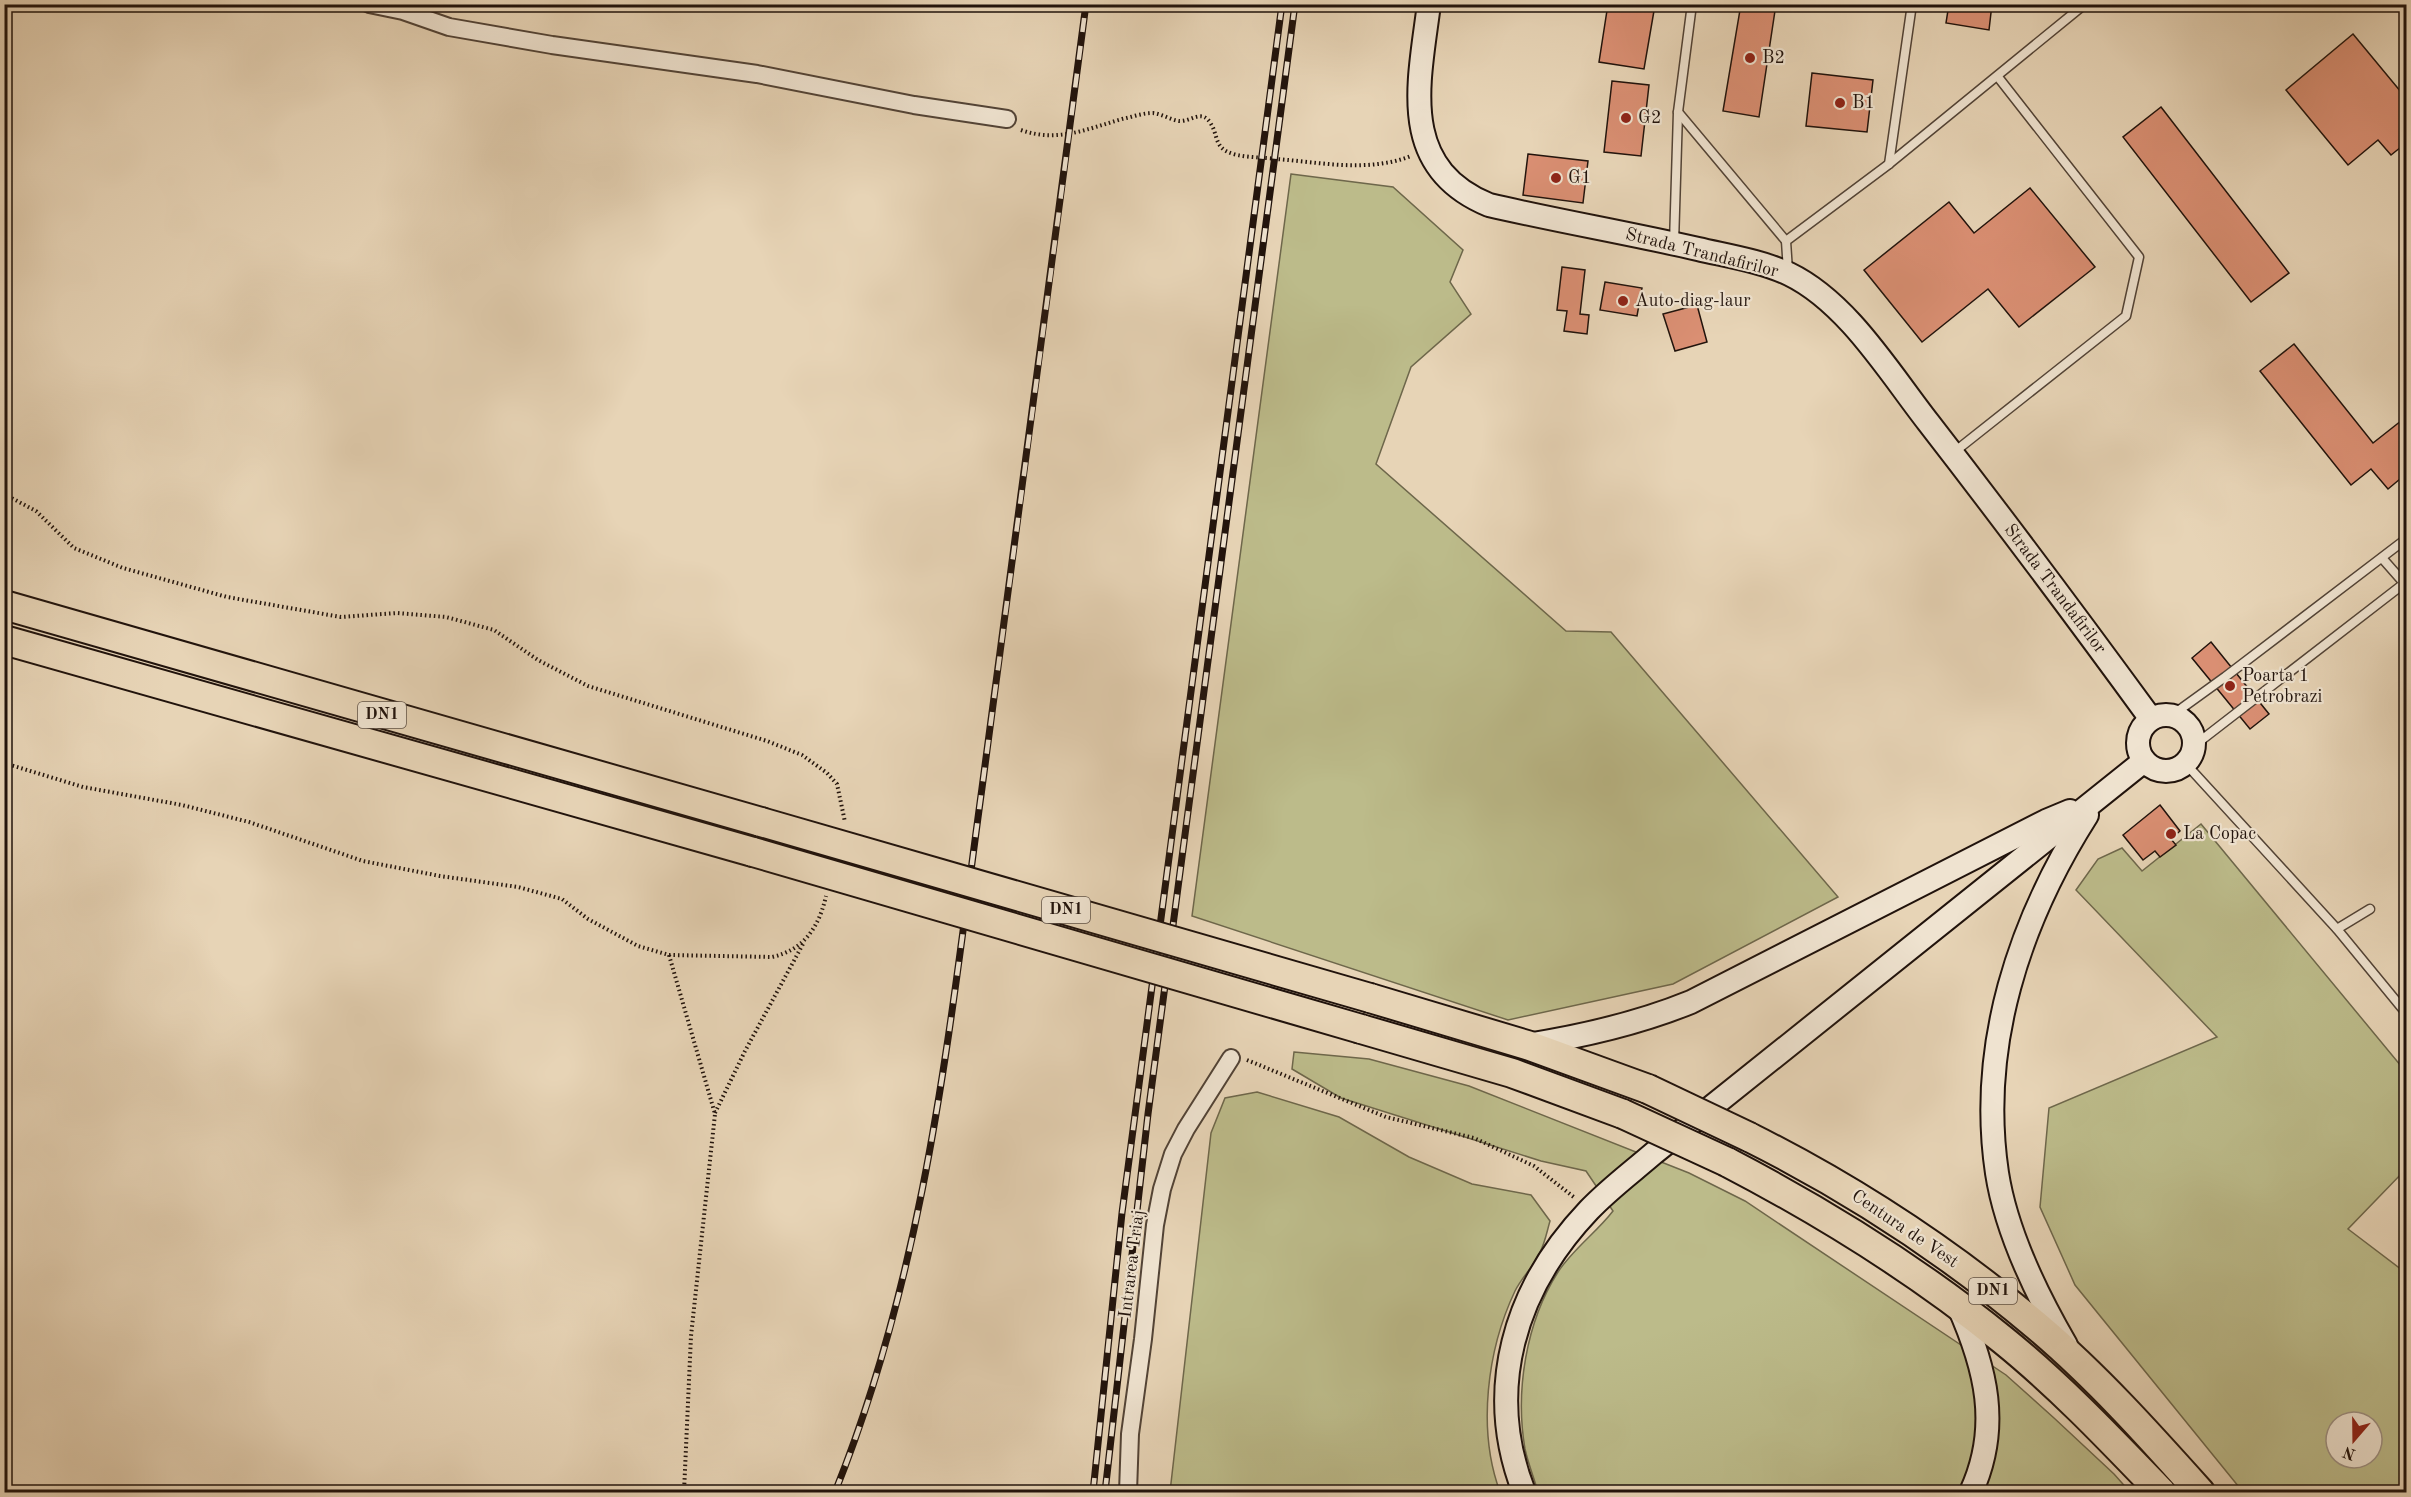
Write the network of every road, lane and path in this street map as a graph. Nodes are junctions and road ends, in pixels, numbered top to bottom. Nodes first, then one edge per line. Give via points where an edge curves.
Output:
1 (369, 4) edge
2 (1430, 4) edge
3 (1692, 4) edge
4 (1912, 4) edge
5 (2085, 4) edge
6 (1998, 77) junction
7 (1678, 112) junction
8 (1007, 119) joint
9 (1428, 150) junction
10 (1889, 164) junction
11 (1786, 241) junction
12 (1674, 244) junction
13 (1788, 274) junction
14 (1953, 453) junction
15 (4, 494) edge
16 (2406, 538) edge
17 (2382, 558) junction
18 (2405, 583) edge
19 (4, 605) edge
20 (4, 640) edge
21 (2161, 717) junction
22 (2190, 755) junction
23 (2144, 761) junction
24 (4, 763) edge
25 (2097, 800) junction
26 (842, 833) dead end
27 (828, 890) dead end
28 (2370, 909) dead end
29 (2337, 928) junction
30 (804, 942) junction
31 (669, 955) junction
32 (2406, 1013) edge
33 (1527, 1045) junction
34 (1231, 1058) joint
35 (715, 1114) junction
36 (1589, 1210) junction
37 (1957, 1304) junction
38 (2076, 1362) junction
39 (684, 1492) edge
40 (1128, 1492) edge
41 (1524, 1492) edge
42 (1971, 1492) edge
43 (2161, 1492) edge
44 (2200, 1492) edge

1 - 8 street via 449,27 758,74
2 - 9 main road, Strada Trandafirilor via 1418,92 1420,125
3 - 7 lane
4 - 10 lane
5 - 6 lane
6 - 10 lane
6 - 14 lane via 2139,256 2126,316
7 - 11 lane
7 - 12 lane
8 - 9 path via 1020,130 1043,137 1078,132 1139,114 1153,113 1177,121 1195,115 1211,123 1215,138 1227,151 1262,158 1354,165 1400,160
9 - 12 main road, Strada Trandafirilor via 1442,172 1462,191 1489,205
10 - 11 lane
11 - 13 lane
12 - 13 main road, Strada Trandafirilor
13 - 14 main road, Strada Trandafirilor via 1838,308
14 - 21 main road, Strada Trandafirilor
15 - 26 path via 36,512 74,548 123,568 227,597 341,617 397,613 446,617 494,630 538,660 588,686 802,755 837,784 845,822
16 - 17 lane
17 - 18 lane
17 - 21 lane
18 - 22 lane
19 - 33 highway, DN1, bridge
20 - 37 highway, DN1, bridge via 1512,1073 1623,1114 1727,1162 1862,1238
21 - 22 main road via 2186,723 2194,737
21 - 23 main road via 2144,726 2138,744
22 - 23 main road via 2178,769 2160,771
22 - 29 lane
23 - 25 main road
24 - 31 path via 83,787 249,822 363,861 518,887 562,899 588,919 638,946
25 - 33 main road via 2046,821 1690,1002 1612,1030
25 - 36 main road via 1654,1153
25 - 38 main road via 2055,871 2021,950 1998,1030 1993,1067 1994,1141 2005,1207 2048,1313
27 - 30 path via 822,912
28 - 29 lane
29 - 32 lane
30 - 31 path via 787,954 772,957
30 - 35 path
31 - 35 path
33 - 38 highway, Centura de Vest / DN1, bridge via 1648,1089 1845,1188 1894,1218 2001,1297
34 - 36 path via 1249,1061 1386,1117 1474,1138 1534,1166
34 - 40 street, Intrarea Triaj via 1186,1129 1162,1189 1130,1434
35 - 39 path via 691,1336
36 - 41 main road via 1542,1273 1512,1345 1505,1385 1505,1422
37 - 42 main road via 1981,1365 1989,1408 1983,1459
37 - 43 highway, DN1 via 2056,1386
38 - 44 highway, Centura de Vest / DN1

